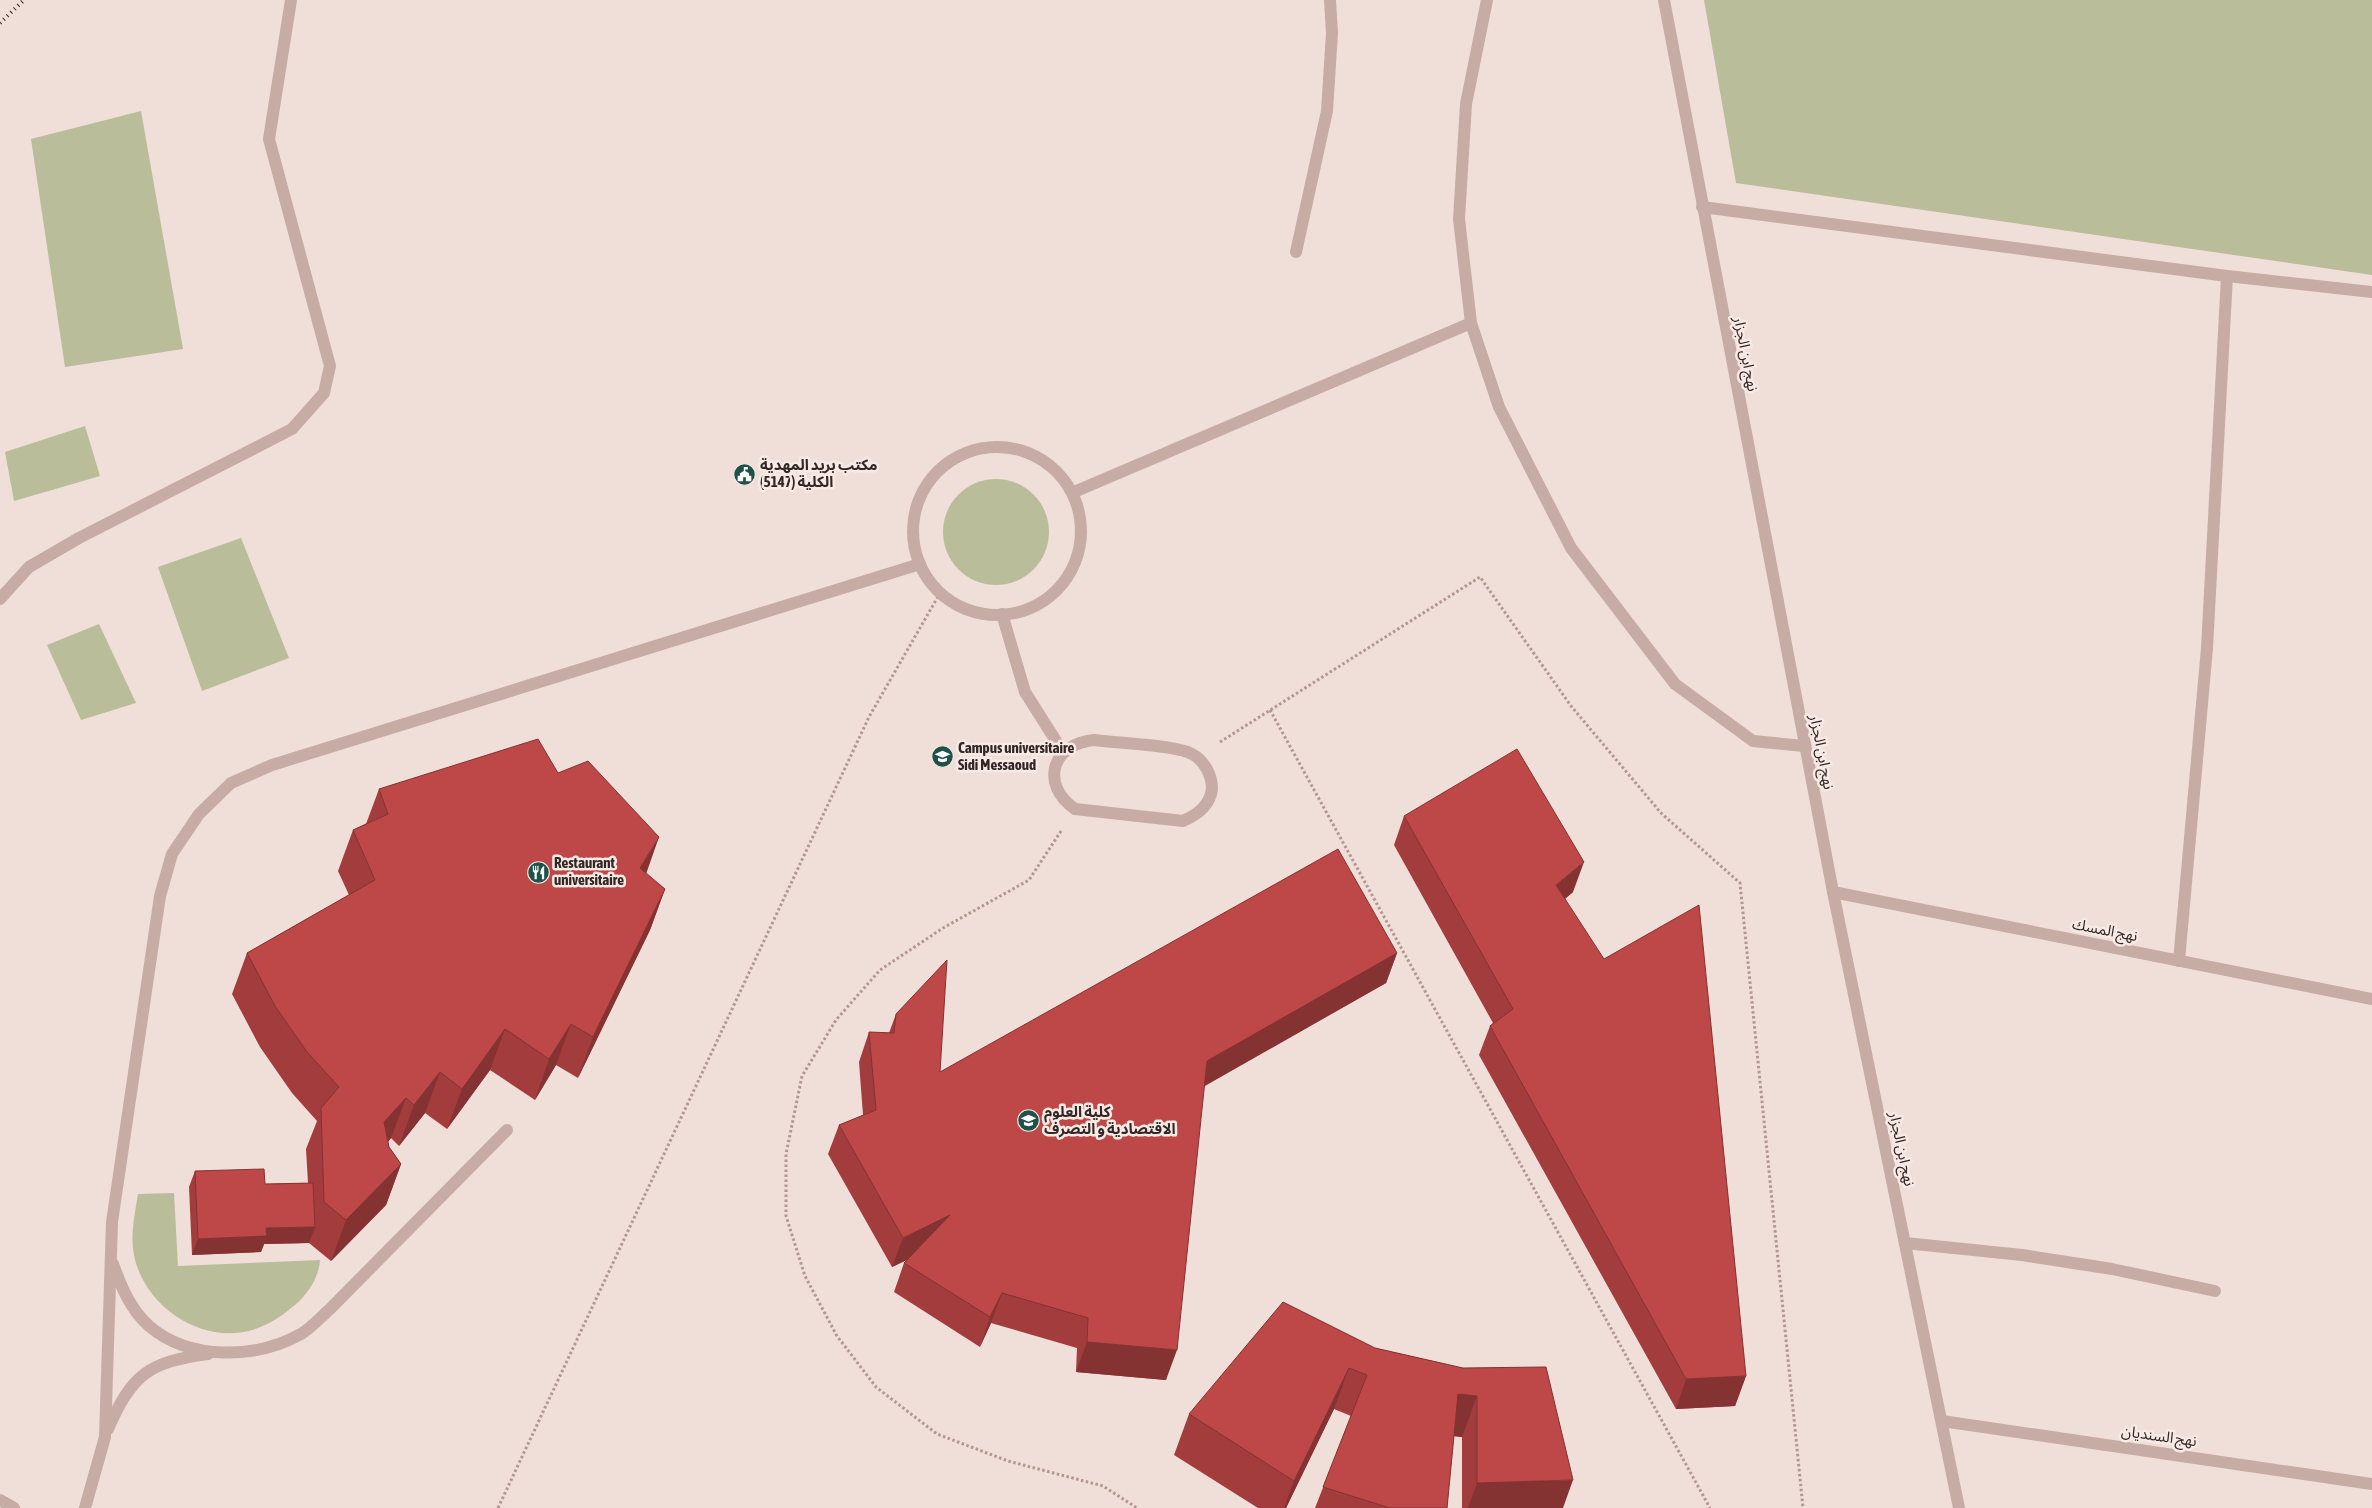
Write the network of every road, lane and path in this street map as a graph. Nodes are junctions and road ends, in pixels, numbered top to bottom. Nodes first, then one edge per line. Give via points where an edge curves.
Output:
1 (291, 0) edge
2 (1330, 0) edge
3 (1487, 0) edge
4 (1664, 0) edge
5 (1702, 207) junction
6 (1296, 252) dead end
7 (2227, 276) junction
8 (2372, 292) edge
9 (1471, 323) junction
10 (1074, 492) junction
11 (920, 564) junction
12 (940, 593) junction
13 (0, 599) edge
14 (1002, 614) junction
15 (1270, 710) junction
16 (1804, 746) junction
17 (1063, 752) junction
18 (1196, 757) junction
19 (1075, 809) junction
20 (1833, 892) junction
21 (2179, 961) junction
22 (2372, 999) edge
23 (508, 1130) dead end
24 (112, 1222) junction
25 (1905, 1243) junction
26 (2215, 1291) dead end
27 (220, 1353) junction
28 (1942, 1422) junction
29 (105, 1437) junction
30 (2372, 1484) edge
31 (0, 1500) edge
32 (14, 1508) edge
33 (84, 1508) edge
34 (498, 1508) edge
35 (1137, 1508) edge
36 (1710, 1508) edge
37 (1803, 1508) edge
38 (1959, 1508) edge

1 - 13 street via 269,139 330,366 324,393 292,429 29,567
2 - 6 street via 1332,33 1327,111
3 - 9 street via 1466,104 1459,219
4 - 5 street, نهج ابن الجزار
5 - 7 street
5 - 16 street, نهج ابن الجزار
7 - 8 street
7 - 21 street via 2207,648
9 - 10 street
9 - 16 street via 1499,407 1571,548 1675,684 1754,741
10 - 11 street via 1058,470 1035,455 1010,447 983,447 957,456 936,472 920,494 913,520 914,547
10 - 14 street via 1082,520 1081,540 1069,577 1049,598 1023,612
11 - 12 street
11 - 24 street via 272,765 231,783 199,814 172,854 160,896
12 - 14 street via 965,609 994,616
12 - 34 path via 869,717
14 - 17 street via 1025,692
15 - 18 path
15 - 36 path
15 - 37 path via 1480,577 1571,706 1661,814 1740,883
16 - 20 street, نهج ابن الجزار
17 - 18 street via 1072,745 1094,740 1179,750
17 - 19 street via 1054,772 1054,784 1066,803
18 - 19 street via 1207,768 1212,789 1202,810 1193,817 1172,821
19 - 35 path via 1029,880 943,928 880,970 836,1020 802,1076 786,1154 786,1216 810,1285 837,1336 876,1387 937,1434 1008,1461 1103,1486
20 - 21 street, نهج المسك
20 - 25 street, نهج ابن الجزار
21 - 22 street, نهج المسك
23 - 27 street via 330,1310 301,1333 260,1350
24 - 27 street via 112,1260 125,1296 149,1326 183,1345
24 - 29 street
25 - 26 street via 2022,1255 2112,1269
25 - 28 street, نهج ابن الجزار
27 - 29 street via 175,1358 147,1371 131,1386 118,1406
28 - 30 street, نهج السنديان
28 - 38 street, نهج ابن الجزار
29 - 33 street
31 - 32 street

